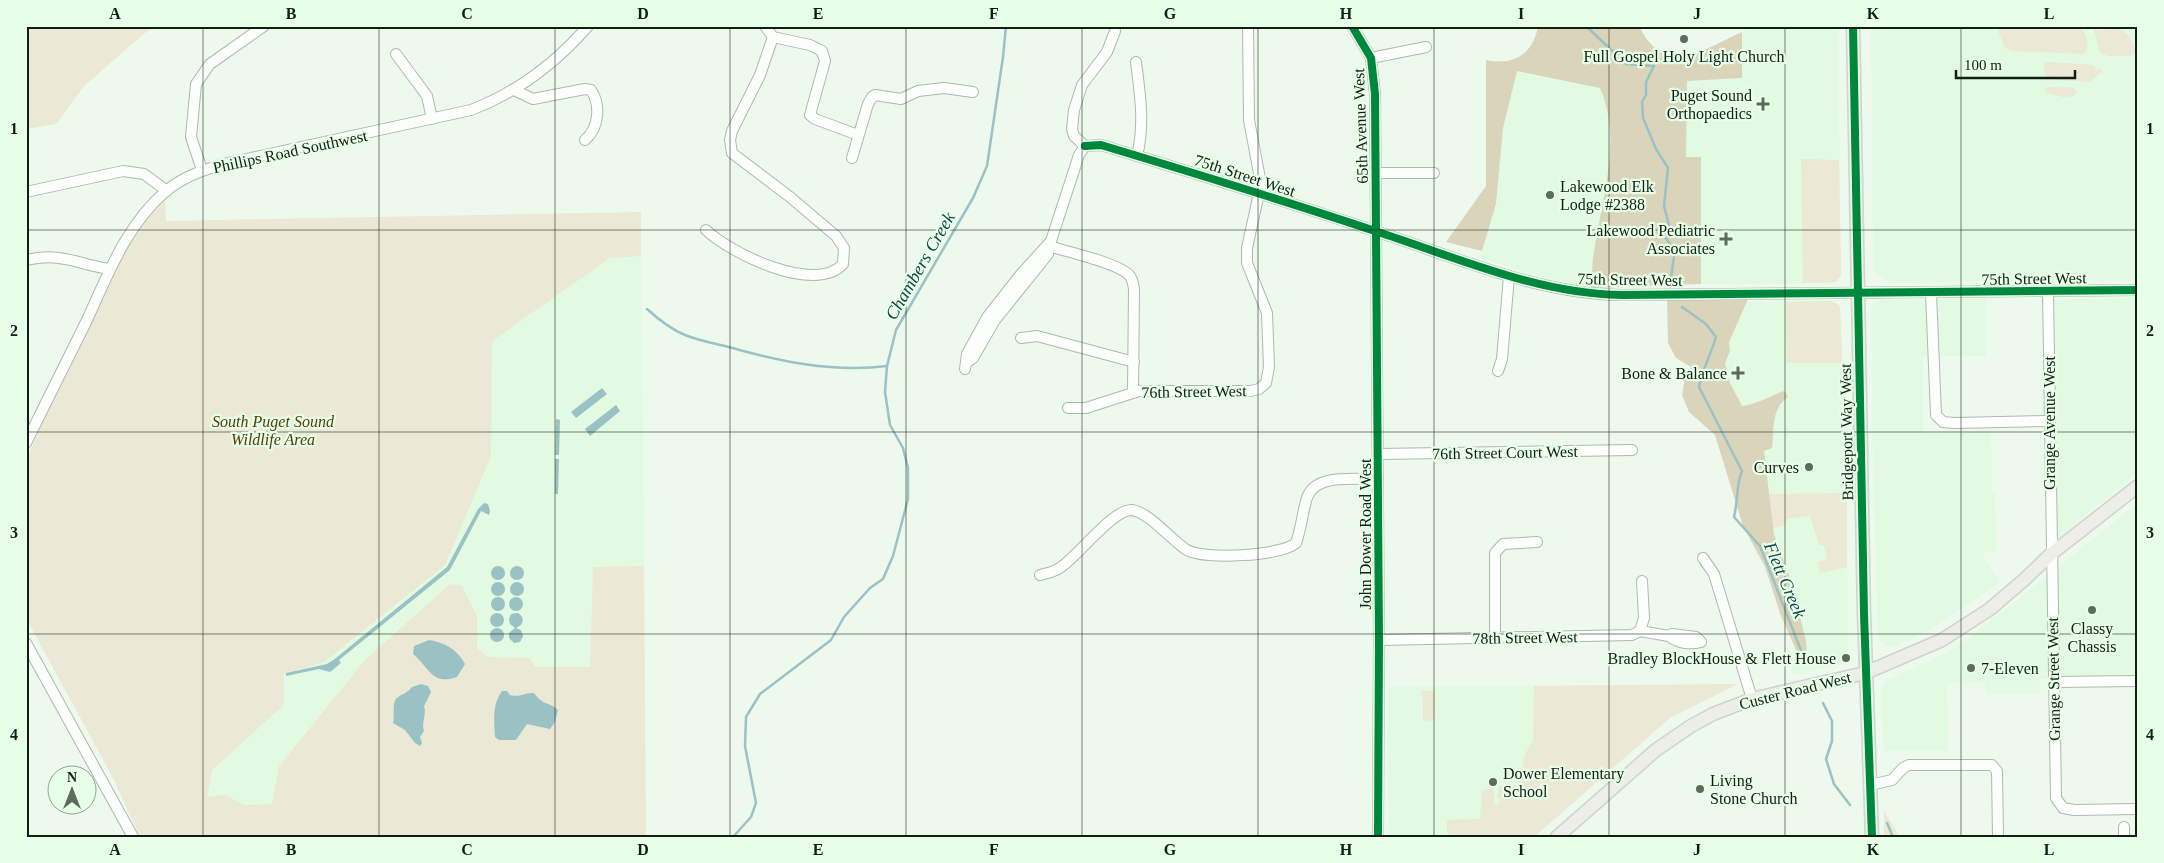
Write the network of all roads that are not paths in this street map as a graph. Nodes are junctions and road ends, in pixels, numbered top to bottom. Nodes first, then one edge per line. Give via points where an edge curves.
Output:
1 (264, 26) edge
2 (588, 26) edge
3 (765, 26) edge
4 (1248, 26) edge
5 (1352, 26) edge
6 (1853, 26) edge
7 (1115, 30) dead end
8 (773, 37) junction
9 (1426, 47) dead end
10 (396, 54) dead end
11 (1370, 58) junction
12 (1136, 62) dead end
13 (514, 90) junction
14 (973, 92) dead end
15 (432, 119) junction
16 (858, 135) junction
17 (585, 140) dead end
18 (1084, 146) junction
19 (1137, 156) junction
20 (852, 158) dead end
21 (202, 170) junction
22 (1376, 173) junction
23 (1434, 174) dead end
24 (167, 191) junction
25 (26, 192) edge
26 (1260, 195) junction
27 (706, 230) dead end
28 (1375, 231) junction
29 (1048, 246) junction
30 (26, 260) edge
31 (109, 269) junction
32 (1510, 276) junction
33 (2138, 290) edge
34 (1857, 292) junction
35 (2048, 292) junction
36 (1931, 293) junction
37 (1021, 338) dead end
38 (1134, 362) junction
39 (966, 365) dead end
40 (1498, 371) dead end
41 (1133, 392) junction
42 (1068, 408) dead end
43 (2049, 422) junction
44 (26, 443) edge
45 (1632, 450) dead end
46 (1378, 454) junction
47 (1378, 479) junction
48 (2138, 486) edge
49 (1537, 542) dead end
50 (2051, 554) junction
51 (1703, 558) dead end
52 (1040, 575) dead end
53 (1642, 581) dead end
54 (1640, 631) junction
55 (1669, 636) dead end
56 (1495, 638) junction
57 (1379, 640) junction
58 (26, 643) edge
59 (1865, 673) junction
60 (2138, 681) edge
61 (2054, 682) junction
62 (1752, 699) junction
63 (1870, 784) junction
64 (2138, 809) edge
65 (134, 837) edge
66 (1378, 837) edge
67 (1557, 837) edge
68 (1872, 837) edge
69 (1998, 837) edge

1 - 21 street via 210,64 196,84 190,137
2 - 13 street, Phillips Road Southwest via 571,45
3 - 8 street
4 - 26 street via 1248,110 1261,179
5 - 11 street, 65th Avenue West
6 - 34 main road, Bridgeport Way West
7 - 18 street via 1107,52 1082,85 1074,110 1073,132
8 - 16 street via 822,51 825,61 811,107 811,118
8 - 27 street via 754,90 732,131 732,154 836,236 844,248 843,264 814,275 792,273 749,258
9 - 11 street
10 - 15 street via 426,96
11 - 22 street, 65th Avenue West via 1375,80
12 - 19 street via 1142,121
13 - 15 street, Phillips Road Southwest via 471,110
13 - 17 street via 533,99 584,89 593,91 597,122
14 - 16 street via 944,88 918,92 901,99 875,95 870,99
15 - 21 street, Phillips Road Southwest
16 - 20 street
18 - 19 street, 75th Street West via 1099,144
18 - 29 street
19 - 26 street, 75th Street West
21 - 24 street, Phillips Road Southwest
22 - 23 street
22 - 28 street, 65th Avenue West
24 - 25 street via 144,174 123,170
24 - 31 street, Phillips Road Southwest via 140,220
26 - 28 street, 75th Street West
26 - 41 street, 76th Street West via 1246,263 1266,313 1267,381 1262,388 1250,391
28 - 32 street, 75th Street West
28 - 46 street, John Dower Road West
29 - 38 street via 1112,266 1130,276 1134,289
29 - 39 street via 1048,254 994,320
30 - 31 street via 65,258
31 - 44 street, Phillips Road Southwest
32 - 34 street, 75th Street West via 1554,288 1596,294
32 - 40 street
33 - 35 street, 75th Street West
34 - 36 street, 75th Street West
34 - 59 main road, Bridgeport Way West
35 - 36 street, 75th Street West
35 - 43 street, Grange Avenue West
36 - 43 street via 1934,410 1940,419 1955,423
37 - 38 street via 1037,336
38 - 41 street
41 - 42 street, 76th Street West via 1086,408
43 - 50 street, Grange Avenue West
45 - 46 street, 76th Street Court West
46 - 47 street, John Dower Road West
47 - 52 street via 1329,481 1315,486 1306,500 1296,543 1284,550 1214,555 1193,553 1131,510 1105,526 1062,566
47 - 57 street, John Dower Road West
48 - 50 main road, Custer Road West
49 - 56 street via 1503,544 1494,558
50 - 59 main road, Custer Road West via 1969,623 1942,640
50 - 61 street, Grange Street West
51 - 62 street via 1714,574
53 - 54 street via 1644,618
54 - 55 street, 78th Street West
54 - 56 street, 78th Street West via 1632,635
56 - 57 street, 78th Street West
57 - 66 street, John Dower Road West
58 - 65 street
59 - 62 main road, Custer Road West
59 - 63 main road, Bridgeport Way West
60 - 61 street
61 - 64 street, Grange Street West via 2055,792 2059,804 2074,810
62 - 67 main road, Custer Road West via 1713,714 1665,743
63 - 68 main road, Bridgeport Way West
63 - 69 street via 1892,780 1909,765 1990,764 1997,771

